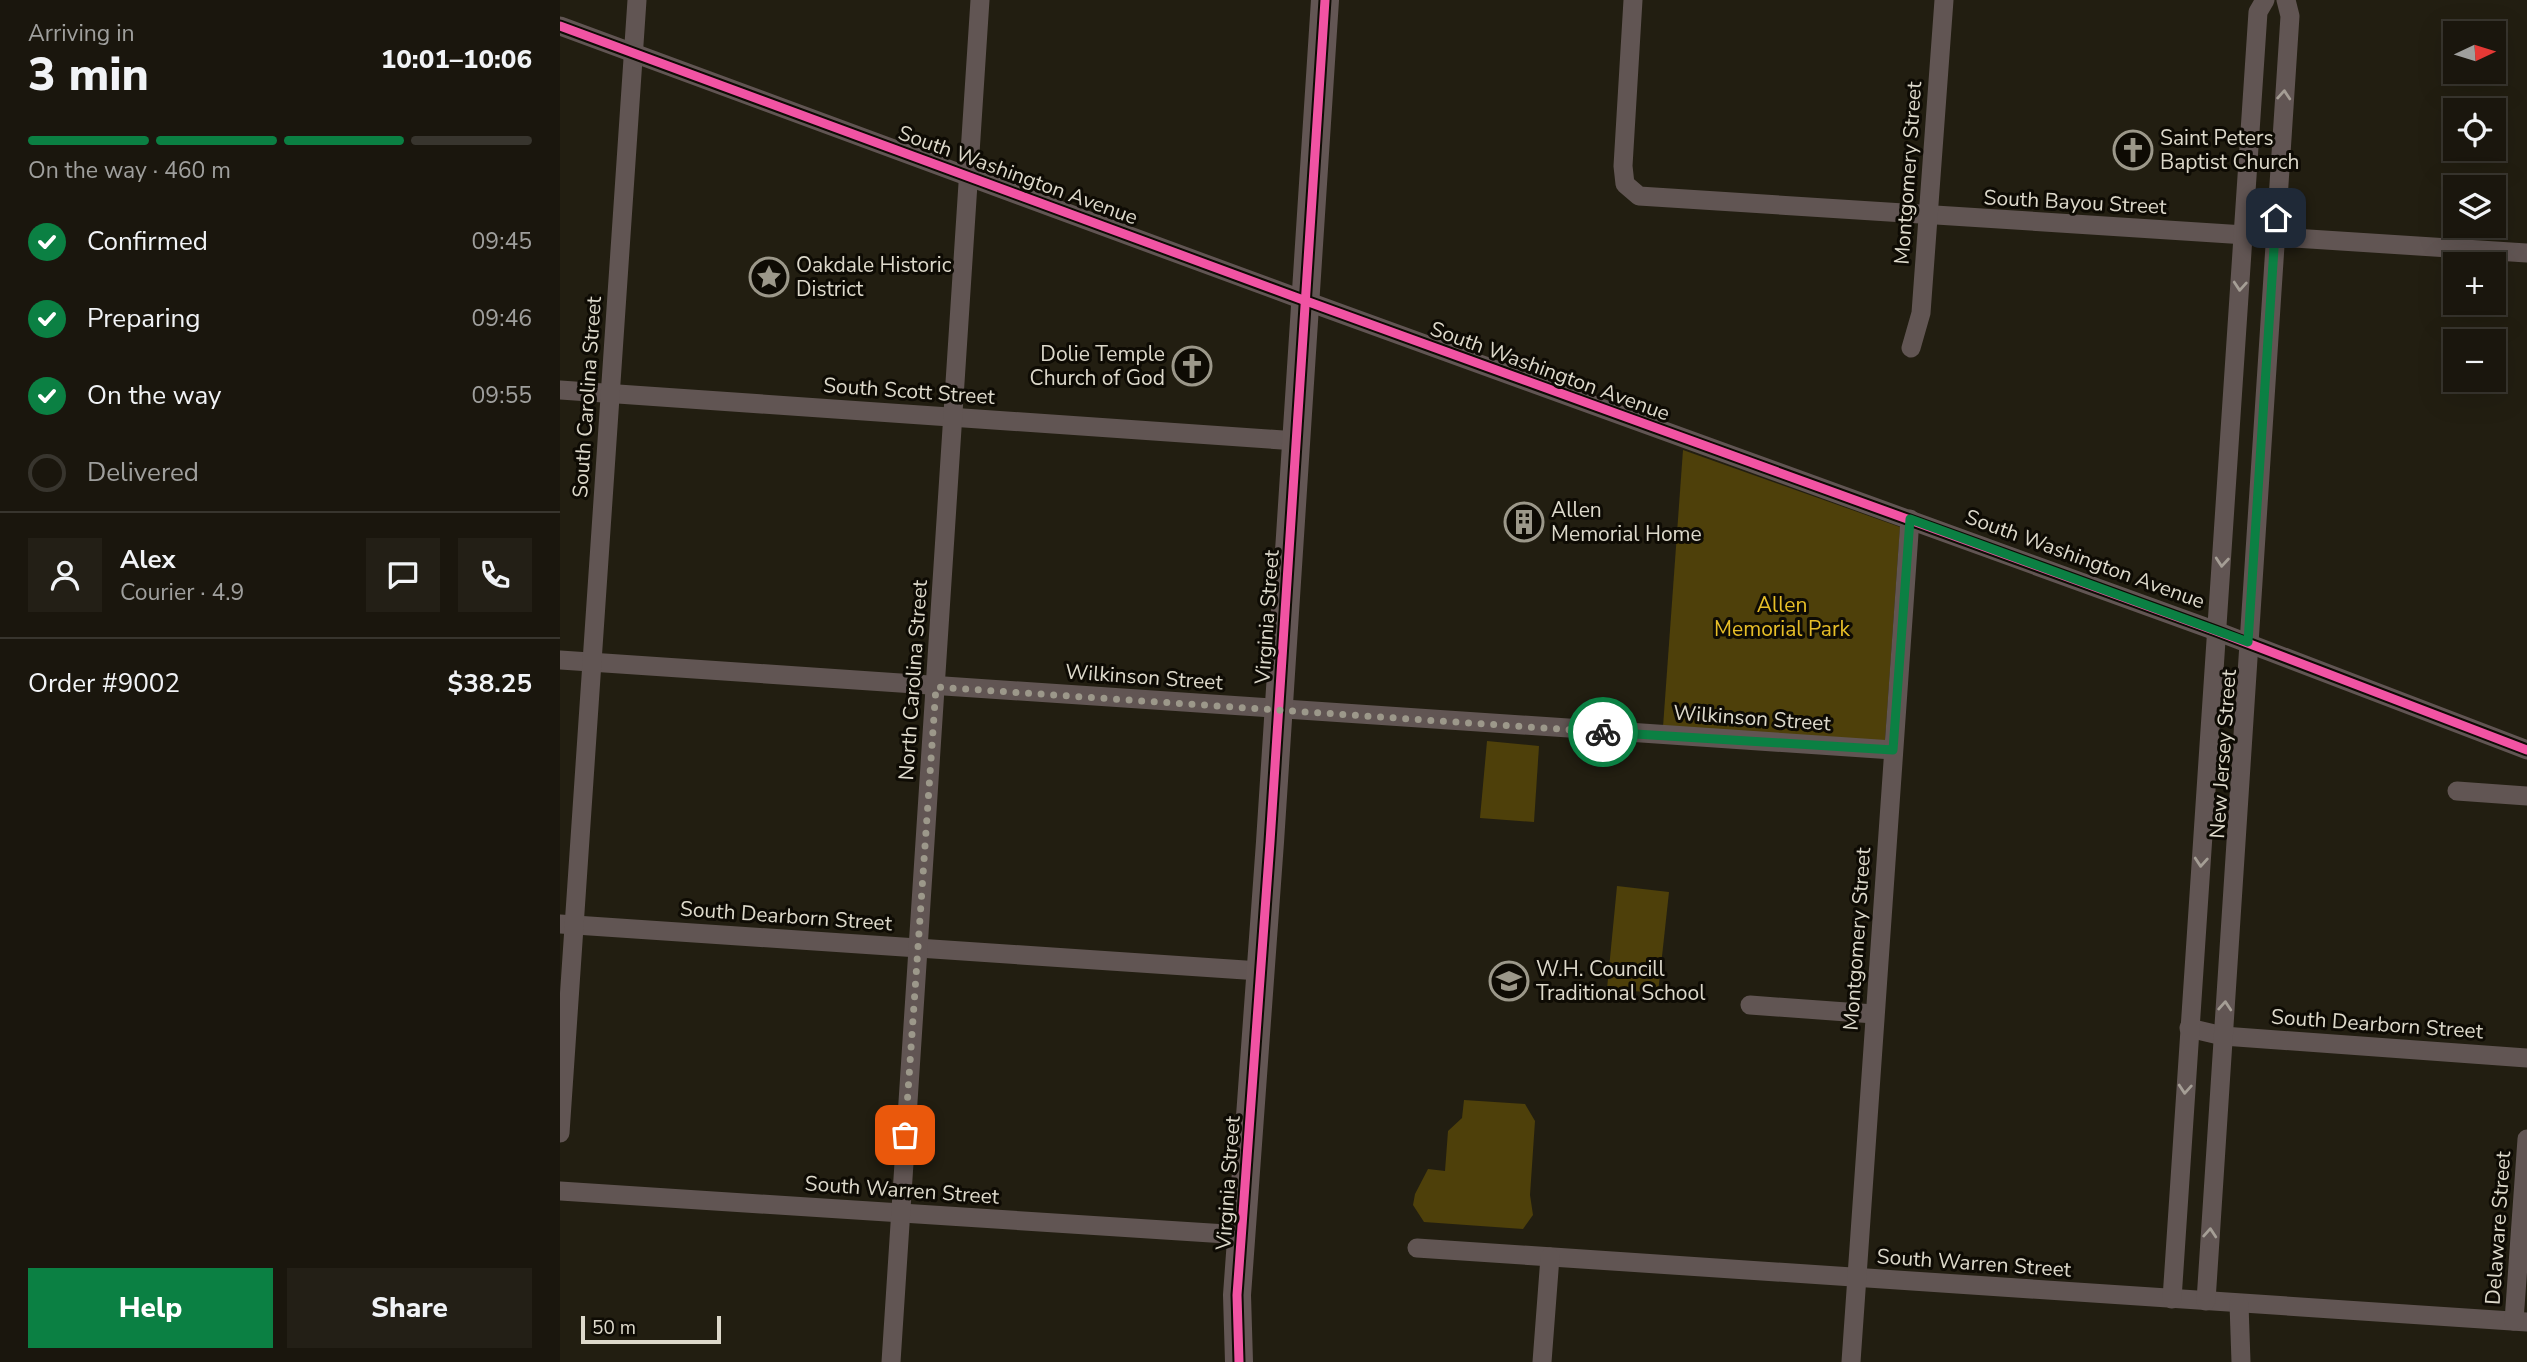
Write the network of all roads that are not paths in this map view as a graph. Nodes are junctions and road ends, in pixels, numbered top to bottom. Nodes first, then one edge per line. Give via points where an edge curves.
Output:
1 (637, 0) edge
2 (980, 0) edge
3 (1325, 0) edge
4 (1633, 0) edge
5 (1944, 0) edge
6 (2265, 0) edge
7 (2286, 0) edge
8 (560, 26) edge
9 (634, 53) junction
10 (969, 176) junction
11 (1928, 216) junction
12 (2243, 234) junction
13 (2275, 236) junction
14 (2527, 253) edge
15 (1306, 301) junction
16 (1911, 348) dead end
17 (560, 390) edge
18 (610, 393) junction
19 (953, 417) junction
20 (1297, 441) junction
21 (2226, 515) junction
22 (2255, 517) junction
23 (1910, 519) junction
24 (2216, 631) junction
25 (2248, 642) junction
26 (560, 660) edge
27 (592, 662) junction
28 (936, 687) junction
29 (1279, 709) junction
30 (1893, 750) junction
31 (2527, 750) edge
32 (2206, 783) junction
33 (2238, 786) junction
34 (2457, 791) dead end
35 (2527, 796) edge
36 (567, 925) edge
37 (918, 948) junction
38 (1260, 971) junction
39 (1750, 1005) dead end
40 (1874, 1014) junction
41 (2189, 1028) junction
42 (2223, 1036) junction
43 (2527, 1058) edge
44 (560, 1133) edge
45 (2527, 1139) edge
46 (560, 1191) edge
47 (900, 1213) junction
48 (1242, 1235) junction
49 (1417, 1248) dead end
50 (1550, 1257) junction
51 (1856, 1278) junction
52 (1237, 1295) junction
53 (2172, 1299) junction
54 (2206, 1301) junction
55 (2239, 1304) junction
56 (2520, 1321) edge
57 (891, 1362) edge
58 (1223, 1362) edge
59 (1239, 1362) edge
60 (1542, 1362) edge
61 (1851, 1362) edge
62 (2241, 1362) edge

1 - 9 street, South Carolina Street
2 - 10 street, North Carolina Street
3 - 15 street, Virginia Street
4 - 11 street, South Bayou Street via 1623,166 1625,184 1639,196
5 - 11 street, Montgomery Street
6 - 12 street, New Jersey Street via 2258,12
13 -> 7 street, New Jersey Street via 2290,16
8 - 9 street, South Washington Avenue
9 - 10 street, South Washington Avenue
9 - 18 street, South Carolina Street
10 - 15 street, South Washington Avenue
10 - 19 street, North Carolina Street
11 - 12 street, South Bayou Street
11 - 16 street, Montgomery Street via 1921,313
12 - 13 street, South Bayou Street
12 -> 21 street, New Jersey Street
13 - 14 street, South Bayou Street
13 - 22 street, New Jersey Street
15 - 20 street, Virginia Street
15 - 23 street, South Washington Avenue
17 - 18 street, South Scott Street
18 - 19 street, South Scott Street
18 - 27 street, South Carolina Street
19 - 20 street, South Scott Street
19 - 28 street, North Carolina Street
20 - 29 street, Virginia Street
21 - 22 street
21 -> 24 street, New Jersey Street
22 - 25 street, New Jersey Street
23 - 24 street, South Washington Avenue
23 - 30 street, Montgomery Street
24 - 25 street, South Washington Avenue
24 - 32 street, New Jersey Street
25 - 31 street, South Washington Avenue
25 - 33 street, New Jersey Street
26 - 27 street, Wilkinson Street
27 - 28 street, Wilkinson Street
27 - 36 street, South Carolina Street
28 - 29 street, Wilkinson Street
28 - 37 street, North Carolina Street
29 - 30 street, Wilkinson Street
29 - 38 street, Virginia Street
30 - 40 street, Montgomery Street
32 - 33 street
32 -> 41 street, New Jersey Street
42 -> 33 street, New Jersey Street
34 - 35 street
36 - 37 street, South Dearborn Street
36 - 44 street, South Carolina Street
37 - 38 street, South Dearborn Street
37 - 47 street, North Carolina Street
38 - 48 street, Virginia Street
39 - 40 street
40 - 51 street, Montgomery Street
41 - 42 street, South Dearborn Street
41 -> 53 street, New Jersey Street
42 - 43 street, South Dearborn Street
54 -> 42 street, New Jersey Street
45 - 56 street, Delaware Street
46 - 47 street, South Warren Street
47 - 48 street, South Warren Street
47 - 57 street, North Carolina Street
48 - 52 street, Virginia Street
49 - 50 street, South Warren Street
50 - 51 street, South Warren Street
50 - 60 street
51 - 53 street, South Warren Street
51 - 61 street, Montgomery Street
52 - 58 street, Virginia Street
52 - 59 street, Virginia Street
53 - 54 street, South Warren Street
54 - 55 street, South Warren Street
55 - 56 street, South Warren Street
55 - 62 street

